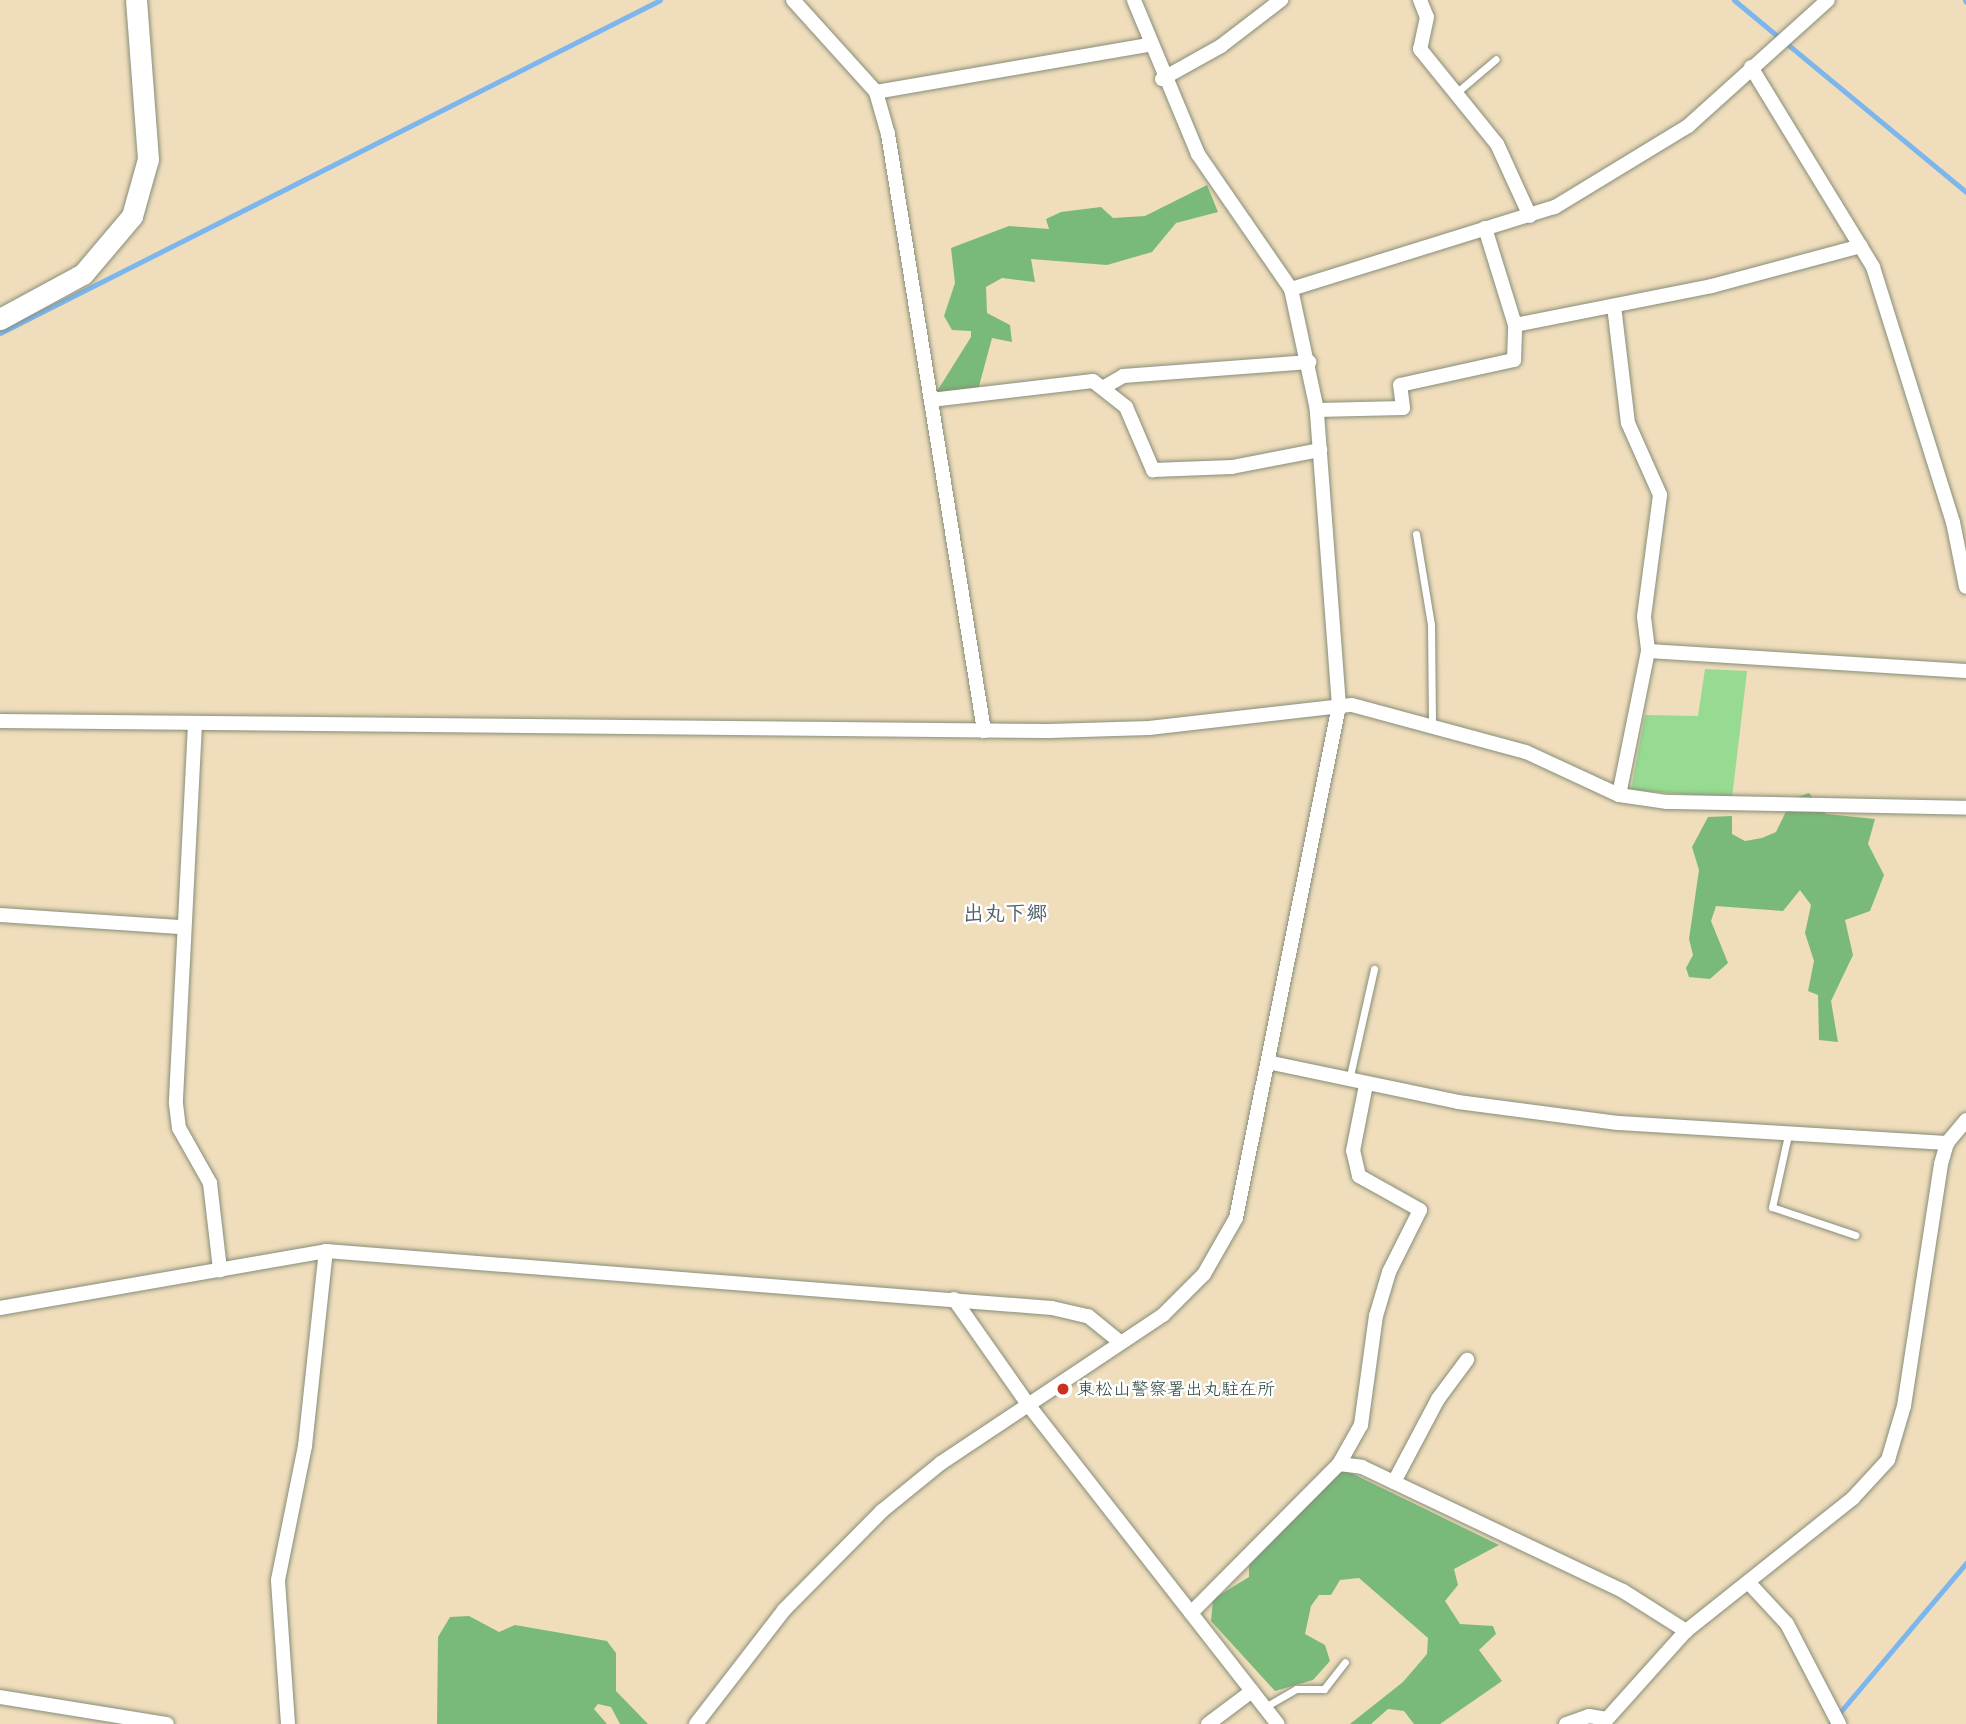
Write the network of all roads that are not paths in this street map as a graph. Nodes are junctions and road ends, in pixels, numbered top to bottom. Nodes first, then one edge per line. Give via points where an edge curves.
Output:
1 (136, 0) edge
2 (793, 0) edge
3 (1134, 0) edge
4 (1281, 0) edge
5 (1420, 0) edge
6 (1828, 0) edge
7 (1149, 46) junction
8 (1496, 59) dead end
9 (1751, 67) junction
10 (1162, 79) junction
11 (876, 92) junction
12 (1456, 93) junction
13 (1530, 216) junction
14 (1485, 228) junction
15 (1861, 246) junction
16 (1291, 289) junction
17 (1614, 306) junction
18 (0, 319) edge
19 (1515, 325) junction
20 (1309, 362) junction
21 (1106, 386) junction
22 (931, 400) junction
23 (1317, 410) junction
24 (1320, 450) junction
25 (1416, 534) dead end
26 (1966, 587) edge
27 (1648, 651) junction
28 (1966, 671) edge
29 (1339, 706) junction
30 (0, 722) edge
31 (1432, 723) junction
32 (195, 724) junction
33 (984, 731) junction
34 (1619, 795) junction
35 (1966, 808) edge
36 (0, 915) edge
37 (180, 927) junction
38 (1374, 969) dead end
39 (1272, 1063) junction
40 (1348, 1080) junction
41 (1366, 1085) junction
42 (1966, 1120) edge
43 (1788, 1135) junction
44 (1947, 1143) junction
45 (1855, 1235) dead end
46 (326, 1251) junction
47 (220, 1270) junction
48 (954, 1299) junction
49 (0, 1308) edge
50 (1120, 1342) junction
51 (1467, 1360) dead end
52 (1030, 1407) junction
53 (1339, 1464) junction
54 (1394, 1482) junction
55 (1749, 1583) junction
56 (1191, 1613) junction
57 (1686, 1631) junction
58 (1345, 1662) dead end
59 (1252, 1691) junction
60 (0, 1697) edge
61 (1265, 1707) junction
62 (1608, 1722) edge
63 (167, 1724) edge
64 (288, 1724) edge
65 (696, 1724) edge
66 (1208, 1724) edge
67 (1278, 1724) edge
68 (1566, 1724) edge
69 (1839, 1724) edge

1 - 18 street via 148,159 132,216 83,274
2 - 11 street
3 - 7 street
4 - 10 street via 1221,46
5 - 12 street via 1427,18 1420,48
6 - 9 street
7 - 10 street
7 - 11 street
8 - 12 lane
9 - 13 street via 1688,126
9 - 15 street
10 - 16 street via 1198,154
11 - 22 street
12 - 13 street via 1497,144
13 - 14 street
14 - 16 street
14 - 19 street
15 - 17 street
15 - 26 street via 1952,522
16 - 20 street
17 - 19 street
17 - 27 street via 1628,423 1660,495 1644,617
19 - 23 street via 1514,360 1400,385 1403,408
20 - 21 street via 1123,376
20 - 23 street
21 - 22 street via 1093,381
21 - 24 street via 1126,407 1153,470 1232,467
22 - 33 street
23 - 24 street
24 - 29 street
25 - 31 lane via 1431,625
27 - 28 street
27 - 34 street
29 - 31 street
29 - 33 street via 1149,728
29 - 39 street
30 - 32 street
31 - 34 street via 1526,751
32 - 33 street
32 - 37 street
34 - 35 street via 1667,802
36 - 37 street
37 - 47 street via 176,1104 179,1128 210,1183
38 - 40 lane
39 - 40 street
39 - 50 street via 1223,1248 1163,1315
40 - 41 street
41 - 43 street via 1618,1123
41 - 53 street via 1353,1152 1359,1176 1420,1210 1389,1272 1376,1316 1361,1425
42 - 44 street
43 - 44 street
43 - 45 lane via 1772,1207
44 - 55 street via 1905,1406 1888,1460 1853,1498
46 - 47 street
46 - 48 street
46 - 64 street via 305,1446 278,1580
47 - 49 street
48 - 50 street via 1088,1316
48 - 52 street
50 - 52 street
51 - 54 street via 1438,1399
52 - 56 street
52 - 65 street via 941,1463 827,1563
53 - 54 street
53 - 56 street
54 - 57 street via 1623,1591
55 - 57 street
55 - 69 street via 1787,1624
56 - 59 street
57 - 62 street
58 - 61 lane via 1324,1689 1296,1689
59 - 61 street
59 - 66 street
60 - 63 street
61 - 67 street
62 - 68 street via 1589,1716

